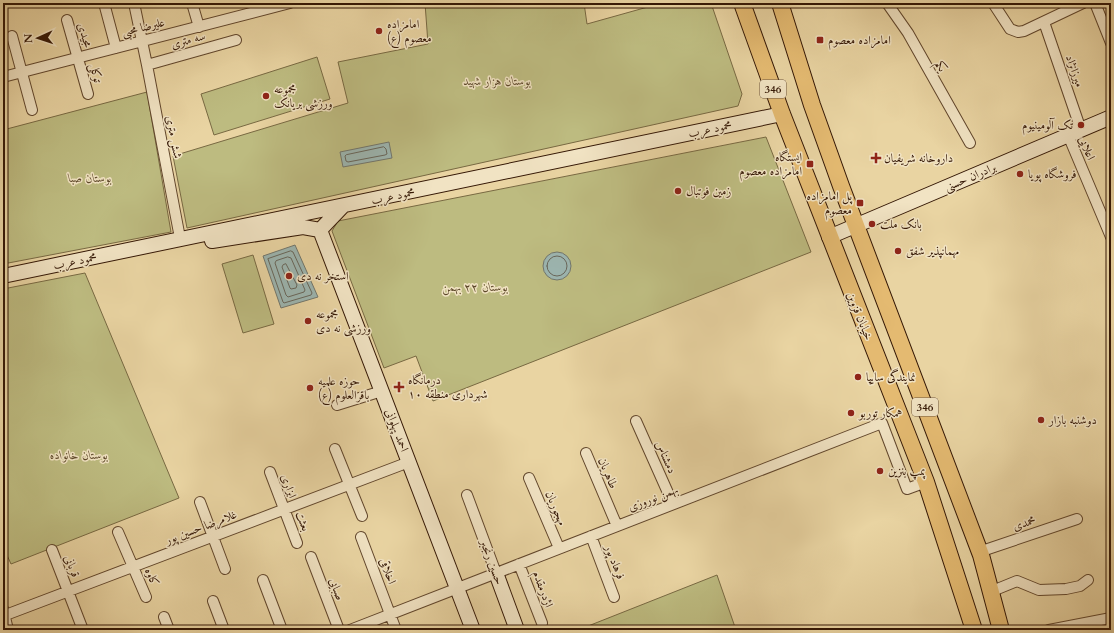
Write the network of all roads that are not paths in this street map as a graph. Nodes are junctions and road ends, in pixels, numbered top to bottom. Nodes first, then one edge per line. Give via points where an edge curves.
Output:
1 (104, 3) edge
2 (134, 3) edge
3 (192, 3) edge
4 (248, 3) edge
5 (290, 3) edge
6 (742, 3) edge
7 (780, 3) edge
8 (887, 3) edge
9 (992, 3) edge
10 (1083, 3) edge
11 (1095, 3) edge
12 (250, 13) junction
13 (67, 20) dead end
14 (1044, 22) junction
15 (199, 26) junction
16 (12, 36) dead end
17 (236, 40) dead end
18 (142, 41) junction
19 (1111, 43) edge
20 (116, 48) junction
21 (78, 58) junction
22 (147, 65) junction
23 (22, 72) junction
24 (3, 77) edge
25 (88, 94) dead end
26 (32, 110) dead end
27 (782, 114) junction
28 (1111, 117) edge
29 (1081, 130) junction
30 (1068, 135) junction
31 (970, 143) dead end
32 (342, 206) junction
33 (857, 226) junction
34 (320, 230) junction
35 (829, 237) junction
36 (1111, 237) edge
37 (180, 238) junction
38 (3, 276) edge
39 (382, 391) junction
40 (337, 405) dead end
41 (636, 421) dead end
42 (335, 449) dead end
43 (586, 453) dead end
44 (409, 462) junction
45 (270, 472) dead end
46 (529, 478) dead end
47 (926, 482) junction
48 (349, 485) junction
49 (467, 494) dead end
50 (200, 502) dead end
51 (673, 504) junction
52 (284, 510) junction
53 (362, 516) dead end
54 (1077, 519) dead end
55 (617, 526) junction
56 (118, 532) dead end
57 (591, 536) junction
58 (213, 537) junction
59 (361, 537) dead end
60 (297, 543) dead end
61 (559, 548) junction
62 (52, 550) dead end
63 (979, 552) junction
64 (311, 557) dead end
65 (519, 564) junction
66 (133, 567) junction
67 (225, 569) dead end
68 (496, 573) junction
69 (263, 580) dead end
70 (1088, 580) dead end
71 (457, 588) junction
72 (68, 591) junction
73 (990, 592) junction
74 (146, 597) dead end
75 (614, 597) dead end
76 (213, 601) dead end
77 (4, 613) edge
78 (390, 614) junction
79 (164, 617) dead end
80 (1111, 618) edge
81 (542, 624) dead end
82 (8, 630) edge
83 (83, 630) edge
84 (169, 630) edge
85 (224, 630) edge
86 (282, 630) edge
87 (339, 630) edge
88 (350, 630) edge
89 (396, 630) edge
90 (473, 630) edge
91 (517, 630) edge
92 (974, 630) edge
93 (1001, 630) edge
94 (1049, 630) edge

1 - 20 street
2 - 18 street
3 - 15 street
4 - 12 street
5 - 12 street, علیرضا محبی
6 - 27 main road, خیابان قزوین / 346
7 - 33 main road, 346 via 812,105
8 - 31 street, یکم via 908,33
9 - 14 street via 1010,29 1018,32
10 - 14 street
11 - 19 street
12 - 15 street, علیرضا محبی
13 - 21 street, مجیدی
14 - 29 street, ميرزانژاد
15 - 18 street, علیرضا محبی
16 - 23 street
17 - 22 street, سه متری
18 - 20 street, علیرضا محبی
18 - 22 street, شش متری
20 - 21 street, علیرضا محبی
21 - 23 street, علیرضا محبی
21 - 25 street, توکلی
22 - 37 street, شش متری
23 - 24 street, علیرضا محبی
23 - 26 street
27 - 32 main road, محمود عرب
27 - 35 main road, خیابان قزوین / 346
28 - 29 main road, برادران حسنی
29 - 30 main road, برادران حسنی
30 - 33 main road, برادران حسنی
30 - 36 street, اعلایی
32 - 34 main road
32 - 37 main road, محمود عرب
33 - 35 main road, برادران حسنی via 841,230
33 - 63 main road, 346
34 - 37 main road via 304,227 210,241
34 - 39 main road, احمد پهلوانی
35 - 47 main road, خیابان قزوین / 346
37 - 38 main road, محمود عرب
39 - 40 street
39 - 44 main road, احمد پهلوانی
41 - 51 street, دمشناس
42 - 48 street
43 - 55 street, طاهریان
44 - 48 street, غلامرضا حسین پور
44 - 71 main road, احمد پهلوانی
45 - 52 street, ابزاری
46 - 61 street, مهجوریان
47 - 51 street, بهمن نوروزی via 907,489 882,423
47 - 92 main road, خیابان قزوین / 346
48 - 52 street, غلامرضا حسین پور
48 - 53 street
49 - 68 street, حسین رنجبر
50 - 58 street
51 - 55 street, بهمن نوروزی
52 - 58 street, غلامرضا حسین پور
52 - 60 street, بعثت
54 - 63 street, محمدی
55 - 57 street, بهمن نوروزی
56 - 66 street, کاوه
57 - 61 street, بهمن نوروزی
57 - 75 street, فرهاد پور
58 - 66 street, غلامرضا حسین پور
58 - 67 street
59 - 78 street, اخلاقی
61 - 65 street, بهمن نوروزی
62 - 72 street, قربانی
63 - 73 main road, 346
64 - 87 street, صبایی
65 - 68 street, بهمن نوروزی
65 - 81 street, اژدرمقدم
66 - 72 street, غلامرضا حسین پور
66 - 74 street, کاوه
68 - 71 street, بهمن نوروزی
68 - 91 main road, حسین رنجبر
69 - 86 street
70 - 73 street via 1073,588 1039,590 1017,581
71 - 78 street, بهمن نوروزی
71 - 90 main road, احمد پهلوانی
72 - 77 street, غلامرضا حسین پور
72 - 83 street, قربانی
73 - 93 main road, 346
76 - 85 street
77 - 82 street
78 - 88 street, بهمن نوروزی
78 - 89 street, اخلاقی
79 - 84 street
80 - 94 street

